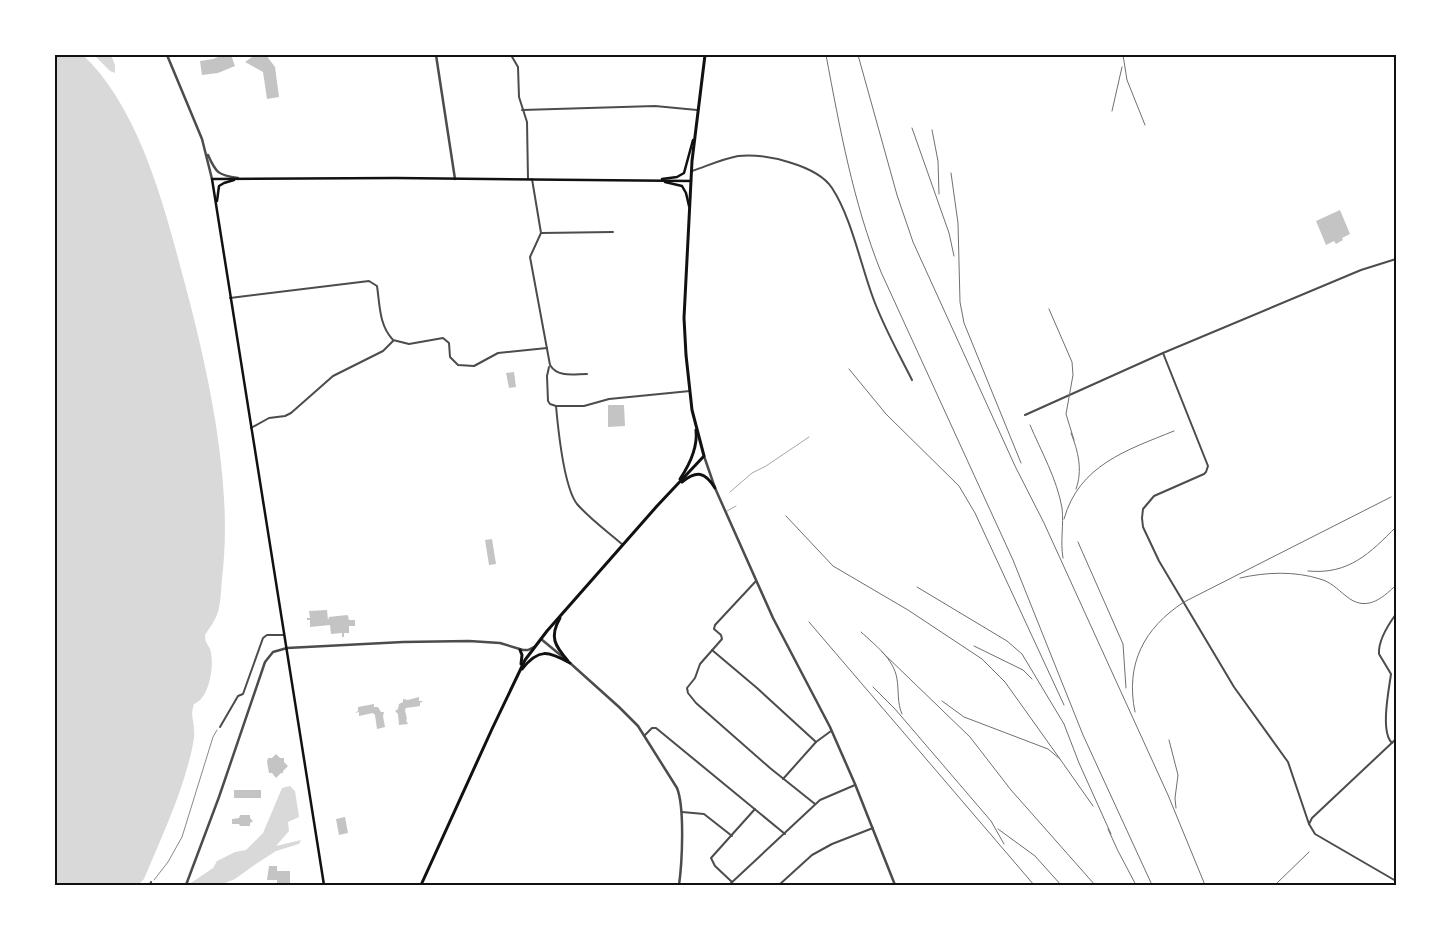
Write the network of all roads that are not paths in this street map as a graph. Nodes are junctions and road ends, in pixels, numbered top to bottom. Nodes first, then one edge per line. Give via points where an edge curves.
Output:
1 (167, 55) edge
2 (436, 55) edge
3 (510, 55) edge
4 (705, 55) edge
5 (522, 110) junction
6 (697, 110) junction
7 (694, 136) junction
8 (205, 148) junction
9 (692, 171) junction
10 (212, 179) junction
11 (242, 179) junction
12 (455, 179) junction
13 (528, 179) junction
14 (532, 179) junction
15 (653, 180) junction
16 (691, 180) junction
17 (216, 208) junction
18 (690, 215) junction
19 (613, 232) dead end
20 (541, 233) junction
21 (1396, 259) edge
22 (230, 298) junction
23 (393, 340) junction
24 (547, 348) junction
25 (1163, 353) junction
26 (550, 366) junction
27 (587, 374) dead end
28 (912, 380) dead end
29 (690, 390) junction
30 (556, 406) junction
31 (1024, 415) dead end
32 (694, 417) junction
33 (251, 428) junction
34 (809, 437) dead end
35 (704, 456) junction
36 (674, 488) junction
37 (715, 488) junction
38 (730, 492) dead end
39 (736, 506) dead end
40 (726, 512) junction
41 (623, 545) junction
42 (756, 581) junction
43 (565, 611) junction
44 (1396, 614) edge
45 (284, 634) junction
46 (541, 639) junction
47 (536, 645) junction
48 (287, 648) junction
49 (520, 650) junction
50 (712, 650) junction
51 (570, 663) junction
52 (518, 674) junction
53 (220, 727) road end
54 (831, 730) junction
55 (645, 735) junction
56 (1396, 739) edge
57 (816, 742) junction
58 (1392, 743) junction
59 (784, 779) junction
60 (855, 784) junction
61 (815, 804) junction
62 (755, 809) junction
63 (681, 812) junction
64 (1309, 824) junction
65 (873, 828) junction
66 (785, 834) junction
67 (732, 836) junction
68 (1396, 881) edge
69 (732, 882) junction
70 (186, 885) edge
71 (324, 885) edge
72 (421, 885) edge
73 (679, 885) edge
74 (729, 885) edge
75 (778, 885) edge
76 (895, 885) edge

1 - 8 street
2 - 12 street
3 - 5 street via 518,67 518,94
4 - 6 highway
5 - 6 street via 655,106
5 - 13 street via 526,122
6 - 7 highway
7 - 9 highway
7 - 15 main road via 682,174
8 - 10 street
8 - 11 street via 218,172
9 - 16 highway
9 - 28 street via 727,158 750,156 801,166 827,182 840,203 872,296
10 - 11 main road
10 - 17 main road
11 - 12 main road
11 - 17 main road via 224,182 220,186
12 - 13 main road
13 - 14 main road
14 - 15 main road
14 - 20 street
15 - 16 main road
15 - 18 main road via 682,186
16 - 18 highway
17 - 22 main road
18 - 29 highway via 684,318
19 - 20 street
20 - 24 street via 530,257
21 - 25 street via 1361,270
22 - 23 street via 371,282 377,286 382,321
22 - 33 main road
23 - 24 street via 409,344 443,338 448,343 452,360 466,366 478,364 498,353
23 - 33 street via 383,351 333,376 292,413 269,418
24 - 26 street
25 - 31 street
25 - 64 street via 1208,466 1204,474 1148,502 1143,509 1143,527 1160,562 1234,687 1288,762
26 - 27 street via 560,374
26 - 30 street via 548,401
29 - 30 street via 609,399 584,406
29 - 32 highway
30 - 41 street via 567,479 573,496
32 - 35 highway
32 - 36 highway via 696,446 688,467
33 - 45 main road
34 - 38 lane via 752,473
35 - 36 highway
35 - 37 street
36 - 37 highway via 698,474 707,477
36 - 41 highway
37 - 40 street
39 - 40 lane
40 - 42 street
41 - 43 highway
42 - 50 street via 714,626 722,637
42 - 54 street
43 - 46 highway
43 - 51 highway via 556,625 554,639
44 - 58 street via 1378,650 1391,674 1386,704 1388,738
45 - 48 main road
45 - 53 street via 263,638 243,694 238,696
46 - 47 highway
46 - 51 street
47 - 49 street
47 - 52 highway
48 - 49 street via 397,642 500,642
48 - 70 street via 273,652 265,662
48 - 71 main road
49 - 52 highway via 522,659
50 - 57 street
50 - 59 street via 700,664 696,678 688,688 689,695
51 - 52 highway via 553,654 541,654 531,658
51 - 55 street via 620,707
52 - 72 highway
54 - 57 street
54 - 60 street
55 - 62 street via 656,728
55 - 63 street via 677,788
56 - 58 street
57 - 59 street
58 - 64 street
59 - 61 street
60 - 61 street
60 - 65 street
61 - 66 street
62 - 66 street
62 - 67 street
63 - 67 street via 704,814
63 - 73 street
64 - 68 street via 1315,834
65 - 75 street via 812,855
65 - 76 street
66 - 69 street
67 - 69 street via 711,858
69 - 74 street

